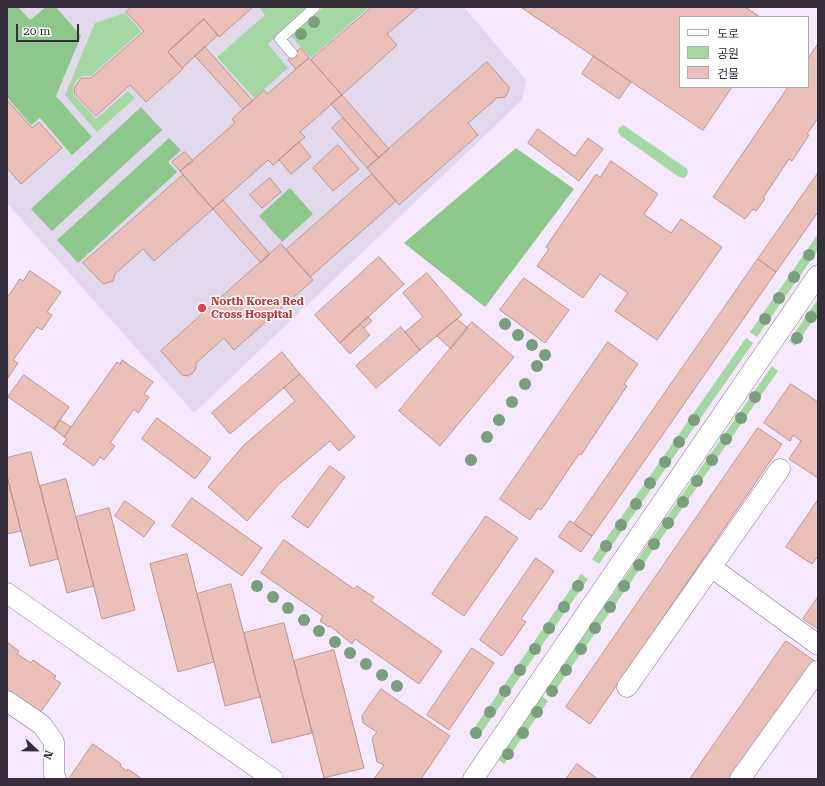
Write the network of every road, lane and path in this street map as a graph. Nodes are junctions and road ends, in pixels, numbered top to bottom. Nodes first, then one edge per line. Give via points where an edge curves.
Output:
1 (315, 7) edge
2 (292, 53) dead end
3 (818, 275) edge
4 (780, 469) dead end
5 (711, 567) junction
6 (7, 593) edge
7 (818, 645) edge
8 (818, 670) edge
9 (627, 687) dead end
10 (7, 701) edge
11 (56, 779) edge
12 (273, 779) edge
13 (472, 779) edge
14 (740, 779) edge

1 - 2 lane via 280,39
3 - 13 street
4 - 5 street
5 - 7 street
5 - 9 street
6 - 12 street
8 - 14 street
10 - 11 street via 42,725 54,742

